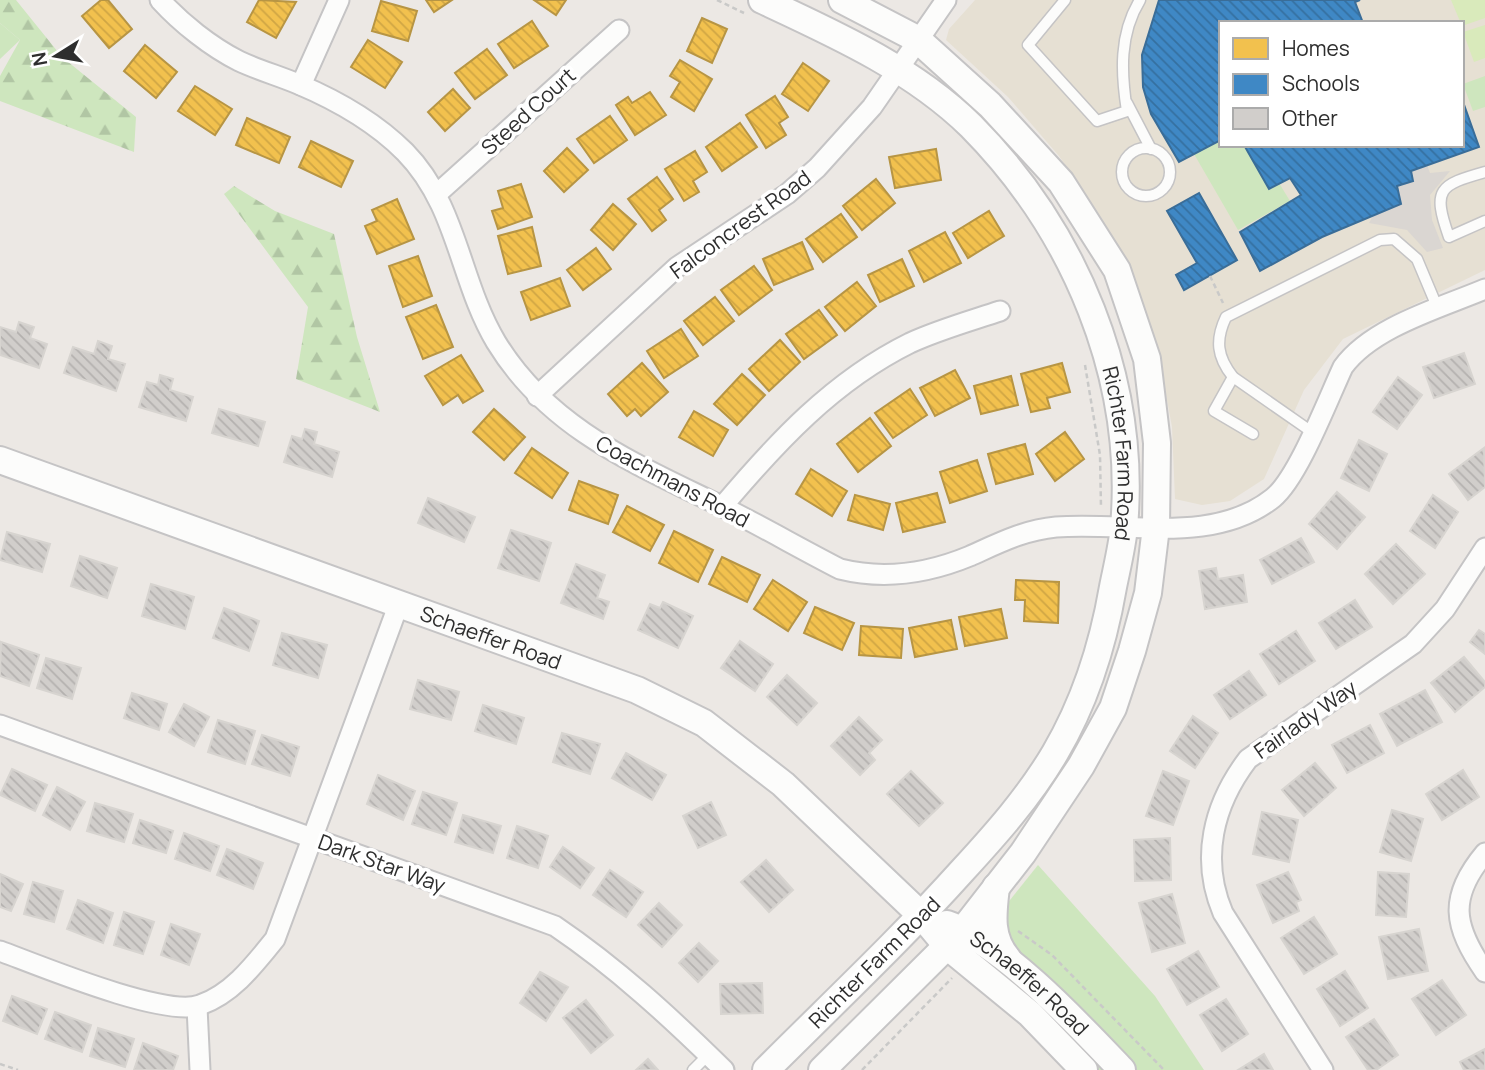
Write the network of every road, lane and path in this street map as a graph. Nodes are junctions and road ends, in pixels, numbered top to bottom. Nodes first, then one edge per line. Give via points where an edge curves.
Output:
1 (160, 0) edge
2 (339, 0) edge
3 (717, 0) edge
4 (842, 0) edge
5 (946, 0) edge
6 (1065, 0) edge
7 (1140, 0) edge
8 (753, 6) edge
9 (619, 30) dead end
10 (917, 39) junction
11 (897, 68) junction
12 (301, 85) junction
13 (1125, 98) junction
14 (1151, 149) junction
15 (1485, 172) edge
16 (438, 193) junction
17 (1485, 221) edge
18 (1210, 276) dead end
19 (1485, 289) edge
20 (1438, 309) junction
21 (1000, 311) dead end
22 (1230, 316) junction
23 (1083, 355) dead end
24 (1233, 377) junction
25 (537, 396) junction
26 (1312, 432) junction
27 (1252, 434) dead end
28 (0, 460) edge
29 (722, 507) junction
30 (1156, 527) junction
31 (1112, 528) junction
32 (1485, 548) edge
33 (398, 606) junction
34 (0, 724) edge
35 (311, 837) junction
36 (1485, 853) edge
37 (996, 887) junction
38 (922, 916) junction
39 (955, 938) junction
40 (0, 951) edge
41 (1018, 970) junction
42 (1485, 972) edge
43 (955, 976) dead end
44 (197, 1007) junction
45 (708, 1055) junction
46 (0, 1064) edge
47 (18, 1070) edge
48 (200, 1070) edge
49 (694, 1070) edge
50 (724, 1070) edge
51 (766, 1070) edge
52 (822, 1070) edge
53 (862, 1070) edge
54 (1084, 1070) edge
55 (1122, 1070) edge
56 (1323, 1070) edge

1 - 12 street, Coachmans Road via 175,17 238,60
2 - 12 street
3 - 8 path
4 - 10 main road, Richter Farm Road
5 - 10 street, Falconcrest Road
6 - 13 lane via 1028,45 1097,121 1127,111
7 - 13 lane via 1125,32
8 - 11 main road, Richter Farm Road
9 - 16 street, Steed Court
10 - 11 street, Falconcrest Road
10 - 30 main road, Richter Farm Road via 990,105 1060,182 1116,270 1147,359 1157,443
11 - 25 street, Falconcrest Road via 872,107 817,168 677,267
11 - 31 main road, Richter Farm Road via 970,125 1033,199 1085,289 1118,401 1125,466
12 - 16 street, Coachmans Road via 377,127
13 - 14 lane
14 - 14 lane via 1167,160 1170,176 1162,190 1140,195 1127,187 1124,164 1133,152
15 - 17 lane via 1452,181 1439,202 1449,237
16 - 25 street, Coachmans Road via 496,341
18 - 22 path
19 - 20 street, Coachmans Road
20 - 22 lane via 1417,259 1394,239 1380,240
20 - 26 street, Coachmans Road via 1355,351
21 - 29 street via 911,343 827,397 771,450
22 - 24 lane via 1219,332 1218,347 1223,365
23 - 31 path
24 - 26 lane
24 - 27 lane via 1214,411
25 - 29 street, Coachmans Road via 614,454
26 - 30 street, Coachmans Road via 1288,480 1258,508 1210,526
28 - 33 main road, Schaeffer Road
29 - 31 street, Coachmans Road via 841,569 868,576 930,568 968,557 1020,533 1057,527
30 - 31 street, Coachmans Road
30 - 37 main road, Richter Farm Road via 1148,593 1113,708 1081,766
31 - 38 main road, Richter Farm Road via 1103,644 1057,749 1031,791
32 - 56 street, Fairlady Way via 1431,628 1248,759 1218,814 1212,835 1213,890
33 - 35 street
33 - 38 main road, Schaeffer Road via 637,690 704,723 783,784
34 - 35 street, Dark Star Way
35 - 44 street via 275,939 249,971
35 - 45 street, Dark Star Way via 555,926 593,952
36 - 42 street via 1458,896 1461,928
37 - 39 main road, Richter Farm Road
37 - 41 main road via 993,931 999,949
38 - 39 main road, Schaeffer Road
38 - 51 main road, Richter Farm Road
39 - 41 main road, Schaeffer Road
39 - 52 main road, Richter Farm Road
39 - 54 main road, Schaeffer Road
40 - 44 street via 136,1000
41 - 55 main road, Schaeffer Road
43 - 53 path
44 - 48 street
45 - 49 lane
45 - 50 street, Dark Star Way
46 - 47 path

